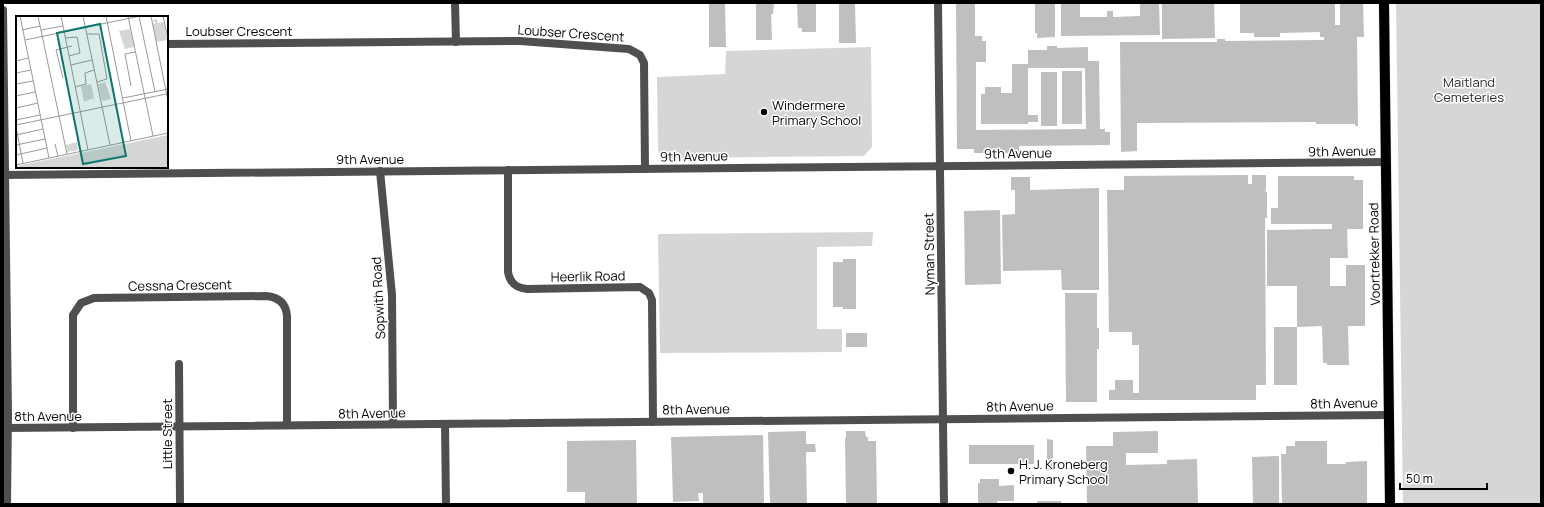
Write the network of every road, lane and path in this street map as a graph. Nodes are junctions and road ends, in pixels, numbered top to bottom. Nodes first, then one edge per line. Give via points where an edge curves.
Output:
1 (455, 3) edge
2 (938, 3) edge
3 (1384, 3) edge
4 (3, 10) edge
5 (456, 42) junction
6 (168, 44) edge
7 (1386, 162) junction
8 (940, 166) junction
9 (645, 169) junction
10 (508, 170) junction
11 (86, 171) edge
12 (380, 171) junction
13 (4, 175) edge
14 (179, 364) dead end
15 (1389, 415) junction
16 (943, 419) junction
17 (653, 422) junction
18 (393, 424) junction
19 (445, 424) junction
20 (287, 425) junction
21 (179, 427) junction
22 (5, 428) edge
23 (73, 428) junction
24 (7, 504) edge
25 (180, 504) edge
26 (446, 504) edge
27 (944, 504) edge
28 (1390, 504) edge

1 - 5 street
2 - 8 street, Nyman Street
3 - 7 main road, Voortrekker Road
4 - 13 street
5 - 6 street, Loubser Crescent
5 - 9 street, Loubser Crescent via 520,41 625,48 637,52 644,67
7 - 8 street, 9th Avenue
7 - 15 main road, Voortrekker Road
8 - 9 street, 9th Avenue
8 - 16 street, Nyman Street
9 - 10 street, 9th Avenue
10 - 12 street, 9th Avenue
10 - 17 street, Heerlik Road via 508,272 513,284 522,289 640,287 649,293 652,300
11 - 12 street, 9th Avenue
11 - 13 street, 9th Avenue
12 - 18 street, Sopwith Road via 392,295
13 - 22 street
14 - 21 street, Little Street
15 - 16 street, 8th Avenue
15 - 28 main road, Voortrekker Road
16 - 17 street, 8th Avenue
16 - 27 street, Nyman Street
17 - 19 street, 8th Avenue
18 - 19 street, 8th Avenue
18 - 20 street, 8th Avenue
19 - 26 street
20 - 21 street, 8th Avenue
20 - 23 street, Cessna Crescent via 287,316 285,306 277,298 89,298 78,306 73,316
21 - 23 street, 8th Avenue
21 - 25 street, Little Street
22 - 23 street, 8th Avenue
22 - 24 street

